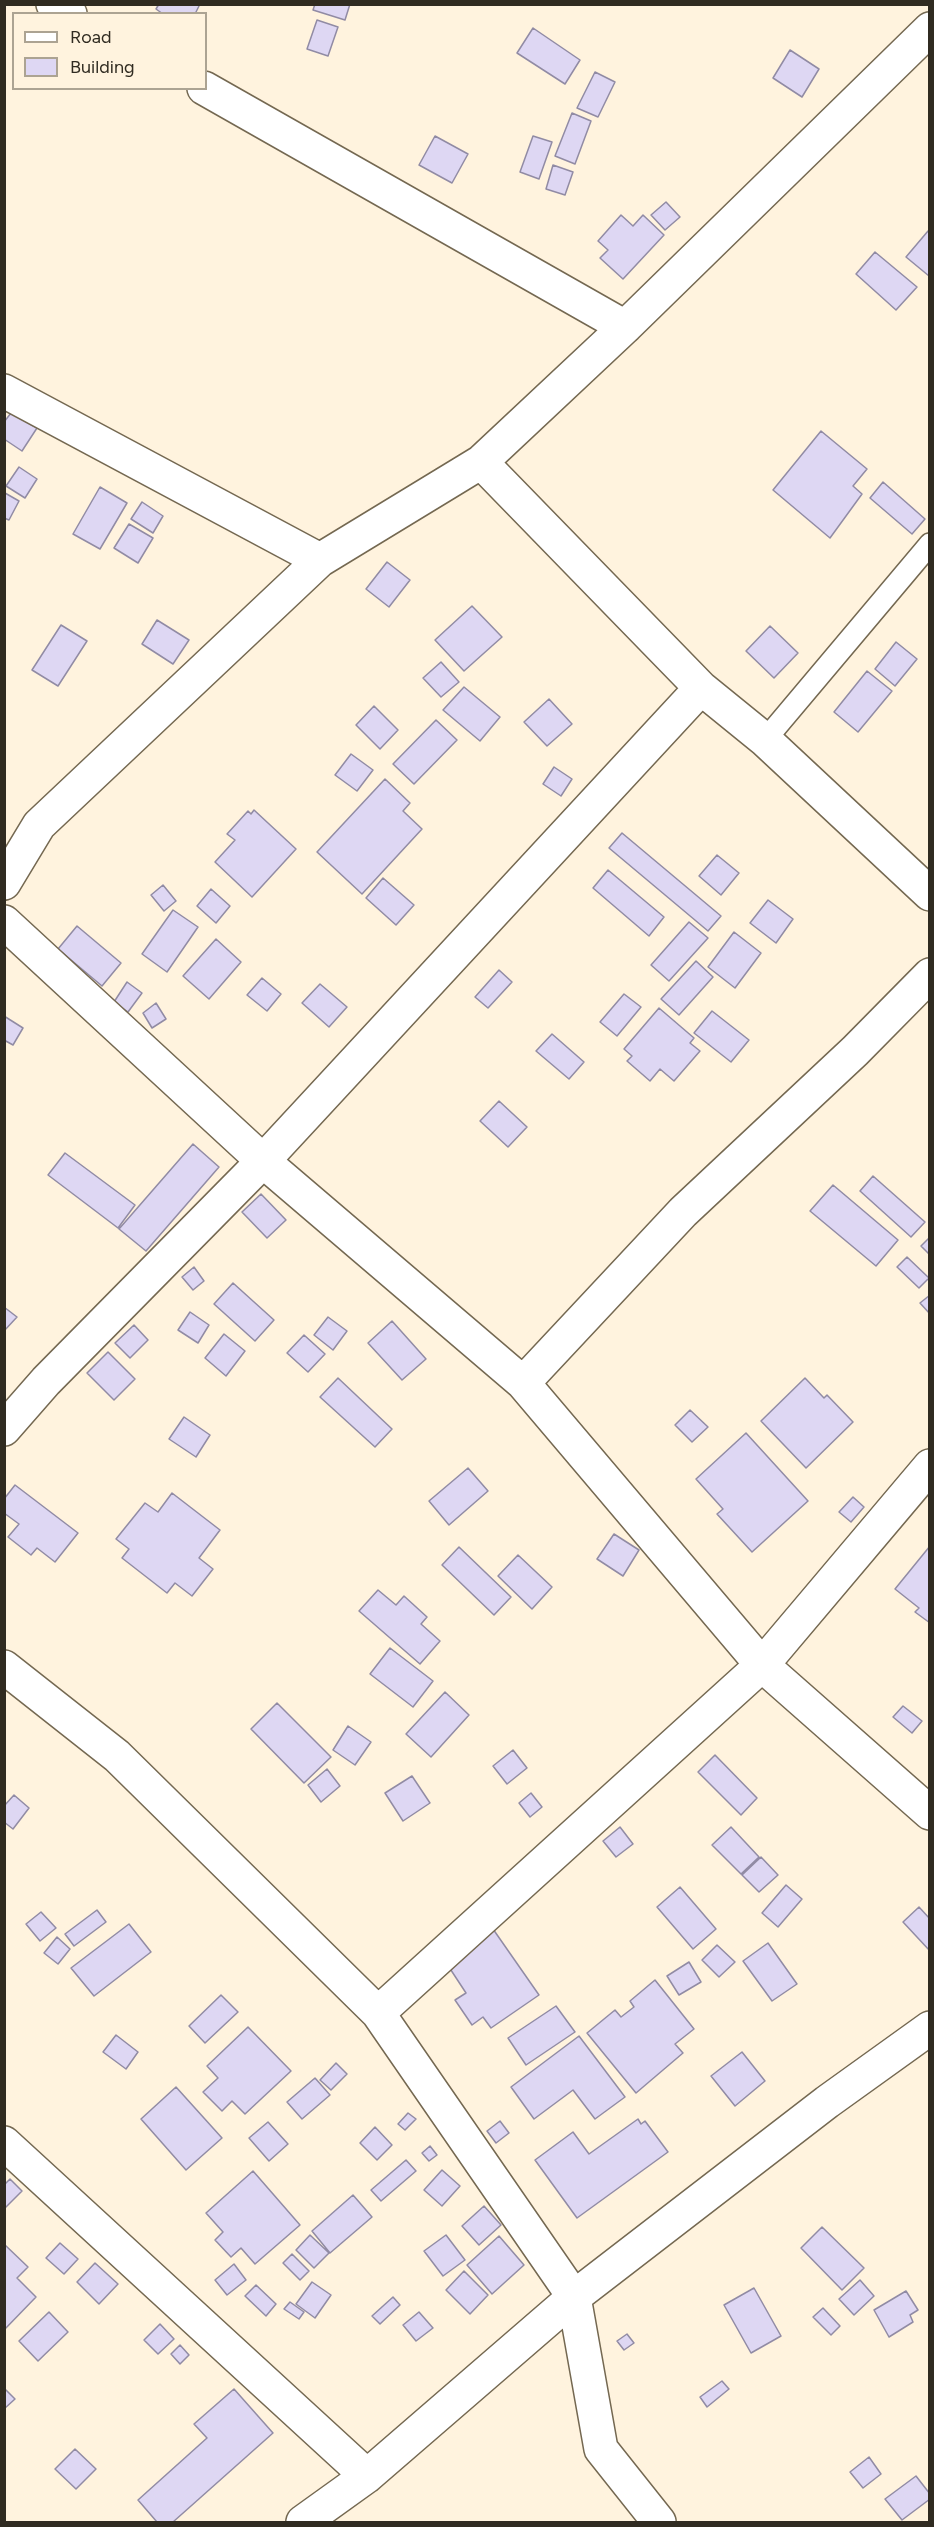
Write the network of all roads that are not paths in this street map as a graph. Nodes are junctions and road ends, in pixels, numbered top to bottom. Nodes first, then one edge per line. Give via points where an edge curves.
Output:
1 (53, 4) edge
2 (67, 12) edge
3 (930, 29) edge
4 (207, 90) edge
5 (626, 327) junction
6 (4, 391) edge
7 (481, 462) junction
8 (930, 544) edge
9 (320, 560) junction
10 (700, 688) junction
11 (765, 740) junction
12 (4, 883) edge
13 (930, 894) edge
14 (4, 922) edge
15 (930, 975) edge
16 (263, 1161) junction
17 (523, 1383) junction
18 (4, 1429) edge
19 (930, 1466) edge
20 (762, 1665) junction
21 (4, 1667) edge
22 (930, 1813) edge
23 (378, 2013) junction
24 (930, 2028) edge
25 (4, 2143) edge
26 (574, 2297) junction
27 (367, 2476) junction
28 (303, 2523) edge
29 (659, 2523) edge

1 - 2 street
3 - 5 street
4 - 5 street
5 - 7 street
6 - 9 street
7 - 9 street
7 - 10 street
8 - 11 lane
9 - 12 street via 39,825
10 - 11 street
10 - 16 street
11 - 13 street
14 - 16 street
15 - 17 street via 855,1051 682,1212
16 - 17 street
16 - 18 street via 46,1381
17 - 20 street
19 - 20 street
20 - 22 street
20 - 23 street
21 - 23 street via 117,1756
23 - 26 street
24 - 26 street via 827,2102
25 - 27 street
26 - 27 street
26 - 29 street via 601,2449
27 - 28 street

